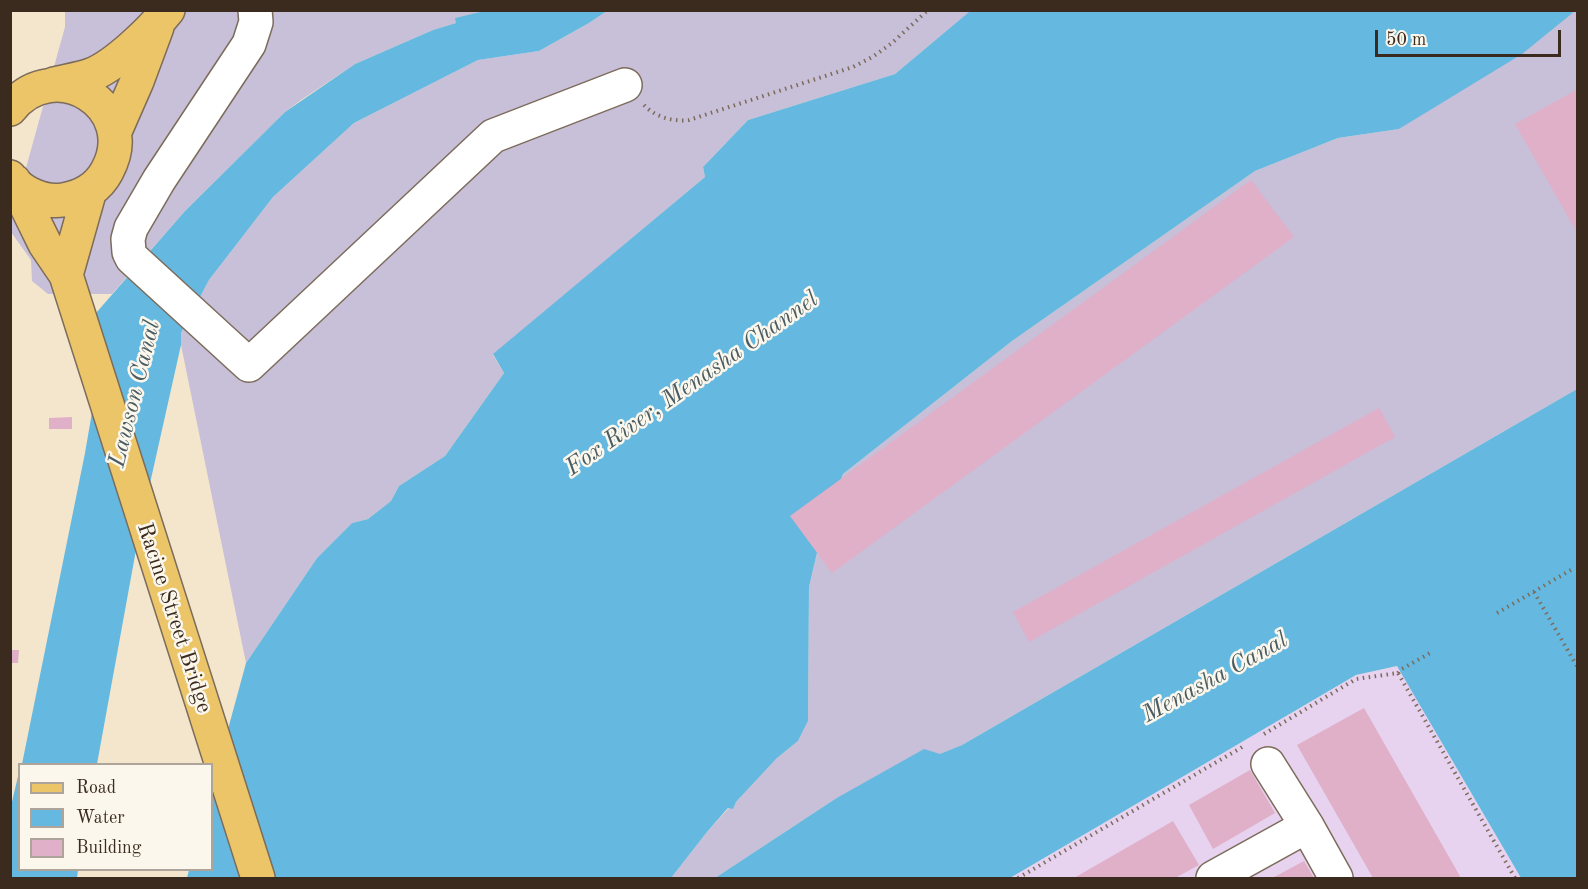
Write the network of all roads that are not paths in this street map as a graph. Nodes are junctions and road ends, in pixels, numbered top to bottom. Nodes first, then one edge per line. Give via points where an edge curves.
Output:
1 (255, 10) edge
2 (163, 16) edge
3 (625, 85) road end
4 (20, 100) edge
5 (116, 129) junction
6 (12, 179) edge
7 (90, 190) junction
8 (66, 275) junction
9 (1268, 764) dead end
10 (1307, 826) junction
11 (258, 879) edge
12 (1213, 879) edge
13 (1336, 879) edge

1 - 3 street via 256,22 249,44 159,180 128,239 132,258 249,365 493,136
2 - 4 main road via 103,69
2 - 5 main road
4 - 5 main road via 61,85 78,88 105,109
5 - 7 main road via 112,161 104,178
6 - 7 main road via 41,199 74,198
6 - 8 main road, Racine Street Bridge via 45,244
7 - 8 main road
8 - 11 main road, Racine Street Bridge
9 - 10 street
10 - 12 street
10 - 13 street

